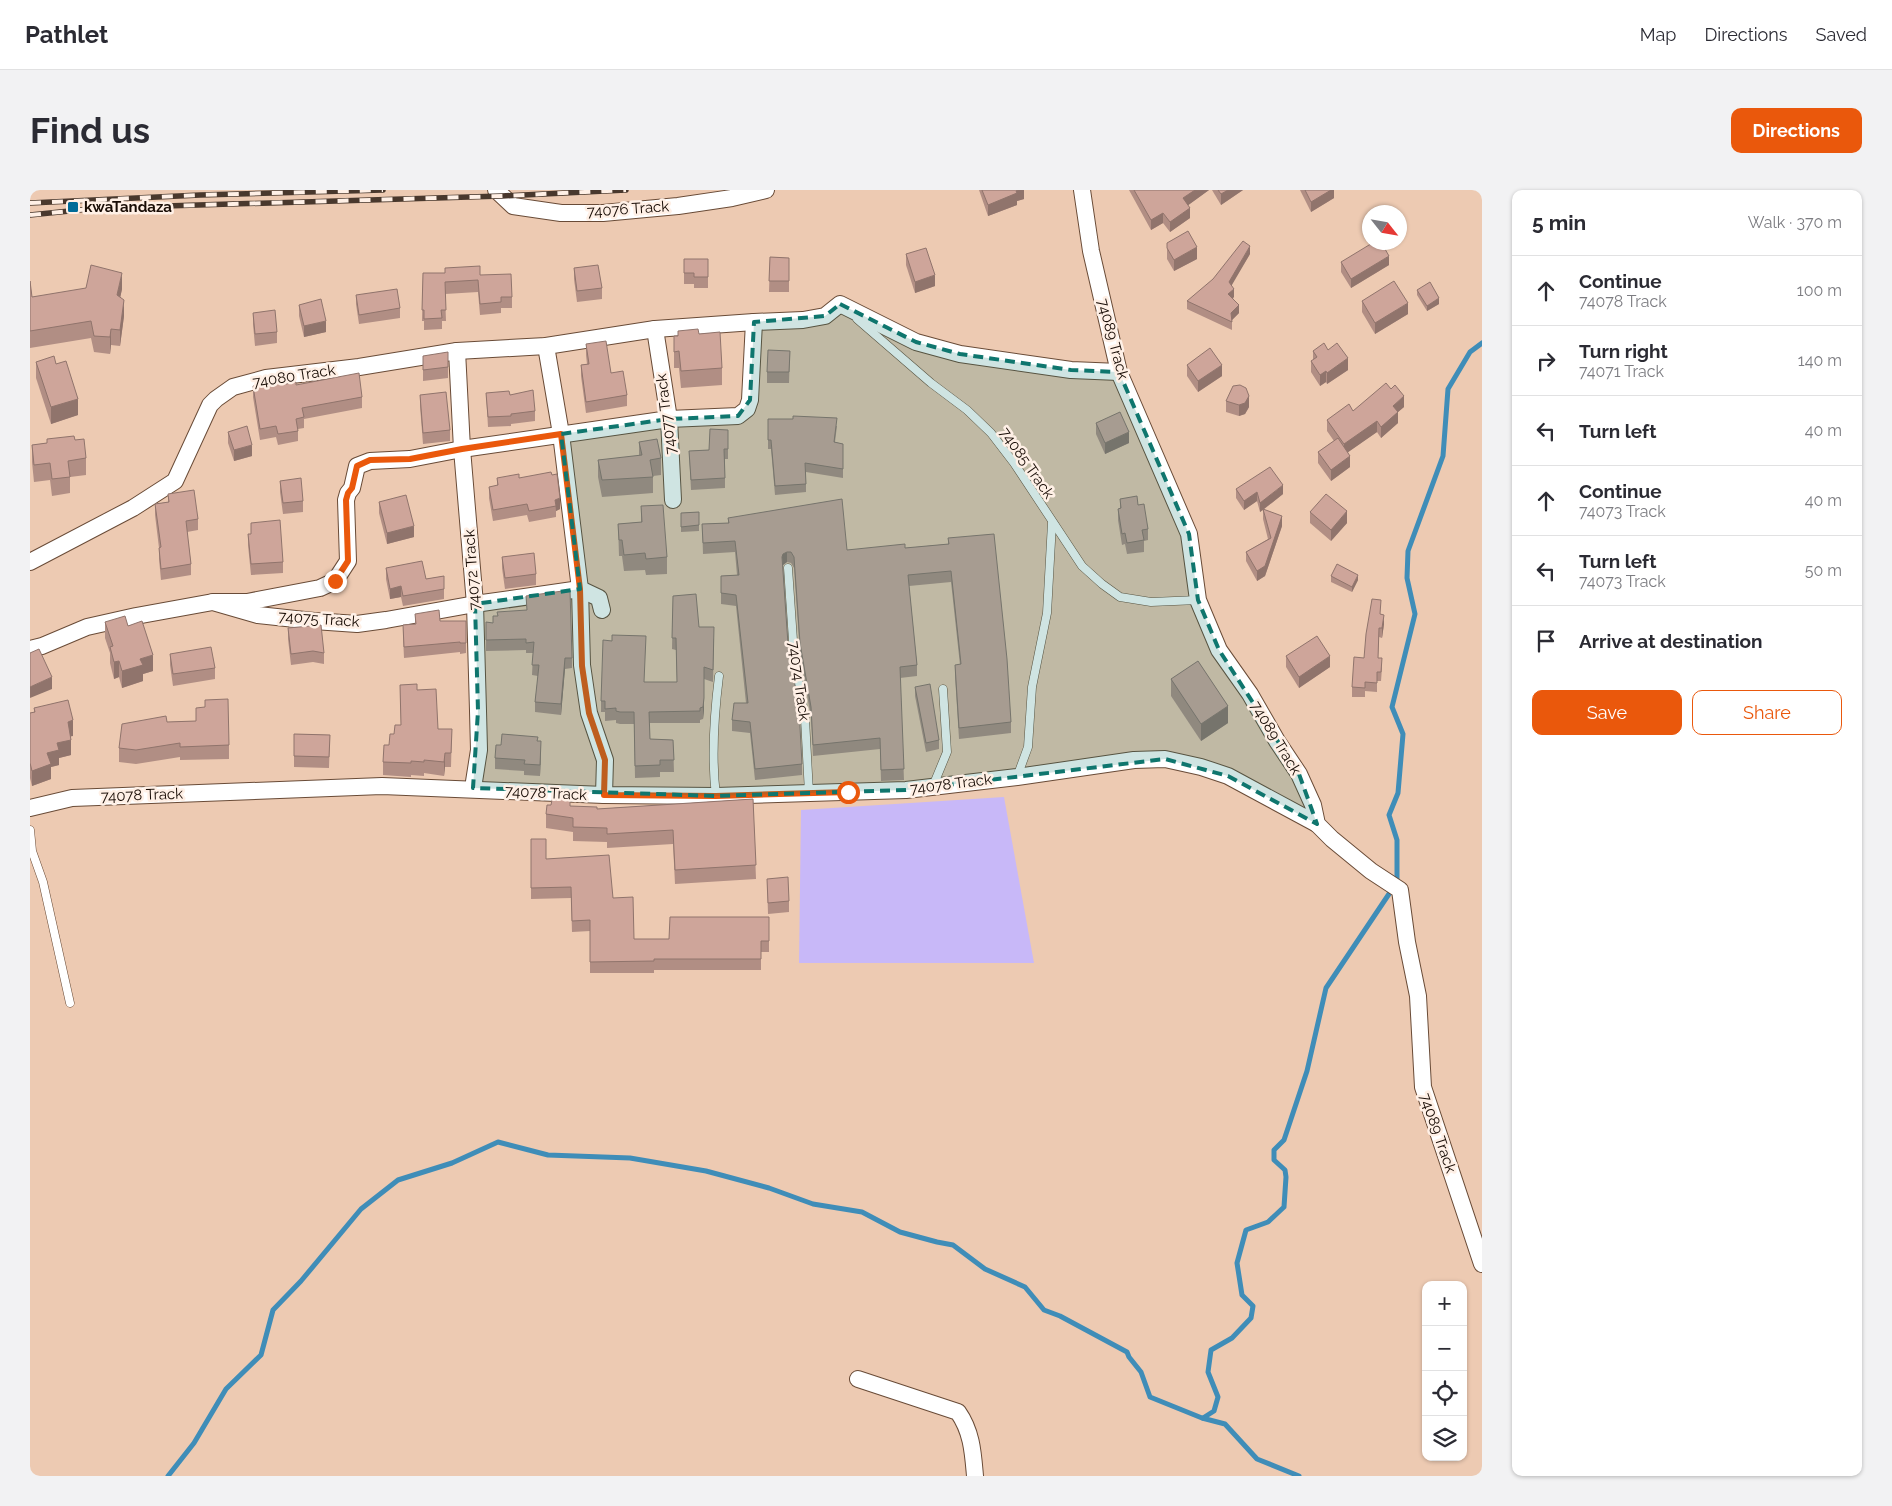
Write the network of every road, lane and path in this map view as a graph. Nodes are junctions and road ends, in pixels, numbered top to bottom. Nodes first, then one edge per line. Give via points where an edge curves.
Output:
1 (496, 190) edge
2 (766, 190) edge
3 (1082, 190) edge
4 (840, 304) junction
5 (754, 322) junction
6 (655, 329) junction
7 (546, 346) junction
8 (457, 351) junction
9 (1119, 372) junction
10 (669, 419) junction
11 (561, 434) junction
12 (462, 449) junction
13 (673, 500) dead end
14 (1052, 523) junction
15 (30, 562) edge
16 (788, 568) dead end
17 (580, 589) junction
18 (1198, 600) junction
19 (213, 602) junction
20 (474, 604) junction
21 (602, 610) dead end
22 (30, 649) edge
23 (719, 676) dead end
24 (943, 689) dead end
25 (1017, 777) junction
26 (931, 787) junction
27 (473, 788) junction
28 (809, 793) junction
29 (604, 795) junction
30 (716, 796) junction
31 (30, 808) edge
32 (1317, 824) junction
33 (30, 830) edge
34 (70, 1003) dead end
35 (1482, 1264) edge
36 (858, 1379) dead end
37 (975, 1476) edge

1 - 2 street, 74076 Track via 513,206 561,213 603,213 696,203
3 - 9 street, 74089 Track via 1090,251
4 - 5 street via 825,316
4 - 9 street via 916,342 960,354 1071,370
4 - 14 lane, 74085 Track via 991,433
5 - 6 street, 74080 Track
5 - 10 street via 747,409 738,416
6 - 7 street, 74080 Track
6 - 10 street, 74077 Track
7 - 8 street, 74080 Track
7 - 11 street
8 - 12 street, 74072 Track
8 - 15 street, 74080 Track via 266,378 233,387 210,405 175,481 133,508
9 - 18 street, 74089 Track via 1189,534
10 - 11 street
10 - 13 street, 74077 Track
11 - 12 street
11 - 17 street
12 - 19 street via 410,459 370,460 357,466 346,500 348,561 335,581 320,588 247,602
12 - 20 street, 74072 Track
14 - 18 lane, 74085 Track via 1082,566 1120,597 1152,602
14 - 25 lane via 1047,614 1032,687 1028,748
16 - 28 lane, 74074 Track via 794,655 805,719
17 - 20 street, 74075 Track
17 - 21 street via 599,598
17 - 29 street via 582,666 589,713 605,760
18 - 32 street, 74089 Track via 1219,650 1299,774 1313,805
19 - 20 street, 74075 Track via 258,615 357,624
19 - 22 street, 74075 Track via 87,627
20 - 27 street, 74072 Track via 478,750
23 - 30 lane via 714,713
24 - 26 lane via 947,752
25 - 26 street, 74078 Track
25 - 32 street, 74078 Track via 1134,760 1165,759 1228,776
26 - 28 street, 74078 Track
27 - 29 street, 74078 Track
27 - 31 street, 74078 Track via 382,786 72,798
28 - 30 street, 74078 Track
29 - 30 street, 74078 Track
32 - 35 street, 74089 Track via 1371,871 1400,890 1418,996 1423,1087
33 - 34 lane via 32,851 43,882
36 - 37 street via 958,1412 966,1423 973,1446

